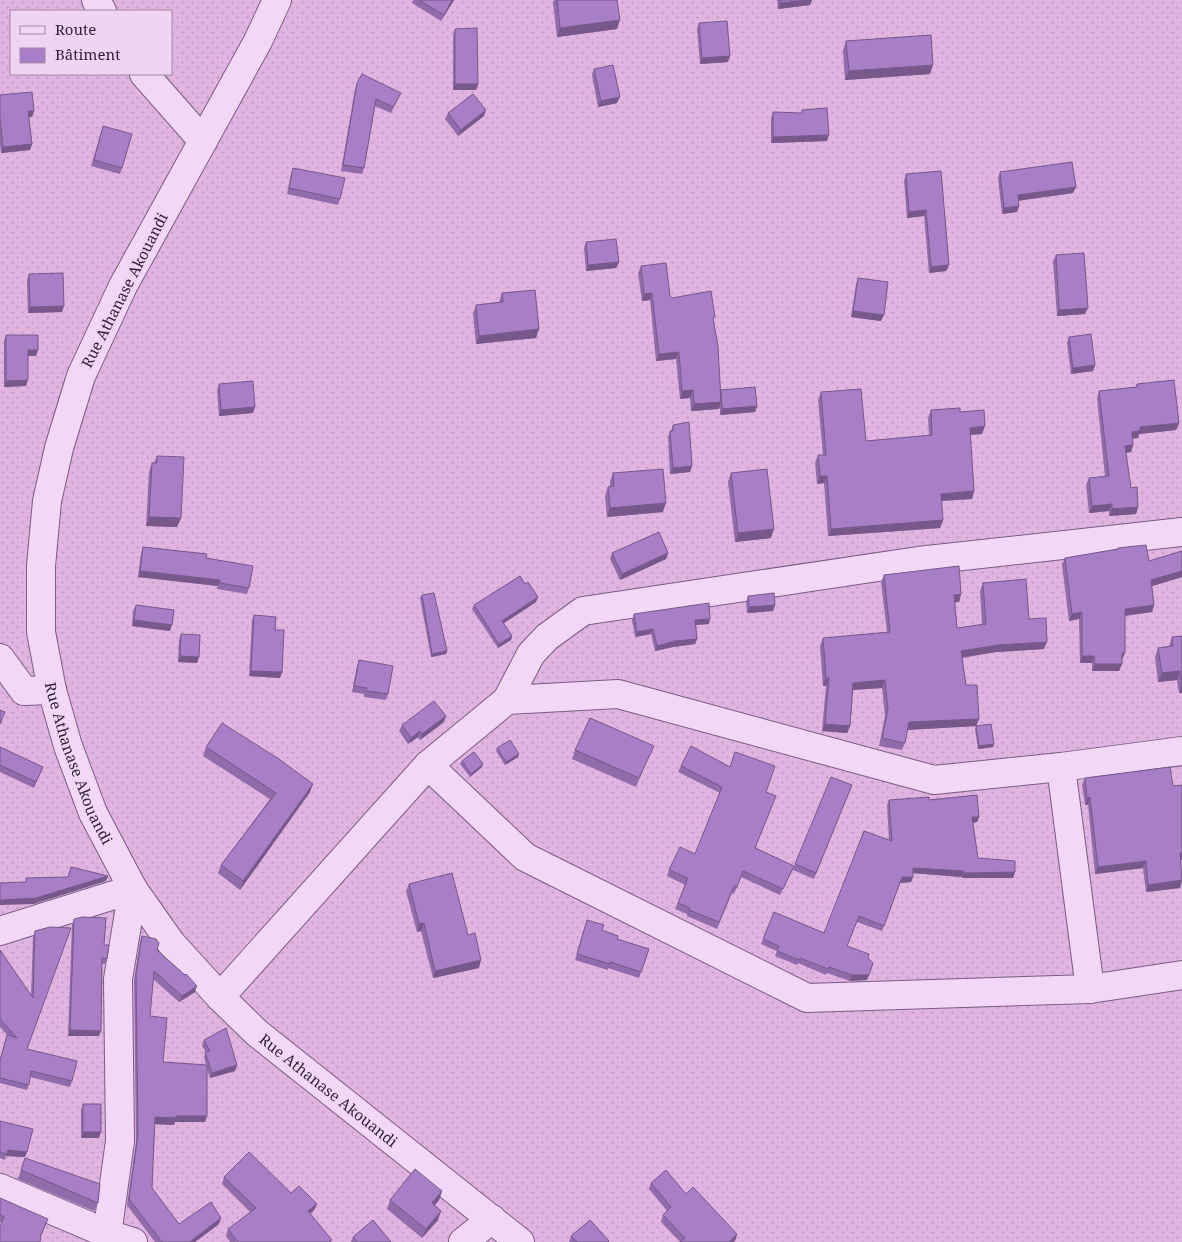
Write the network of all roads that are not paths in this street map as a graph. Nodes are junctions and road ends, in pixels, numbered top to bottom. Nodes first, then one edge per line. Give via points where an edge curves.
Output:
1 (277, 0) edge
2 (145, 75) edge
3 (203, 141) junction
4 (1182, 532) edge
5 (0, 658) edge
6 (52, 690) junction
7 (507, 700) junction
8 (1182, 751) edge
9 (428, 765) junction
10 (1061, 767) junction
11 (133, 889) junction
12 (0, 931) edge
13 (1182, 975) edge
14 (1090, 989) junction
15 (220, 997) junction
16 (0, 1188) edge
17 (492, 1219) junction
18 (116, 1239) edge
19 (463, 1242) edge
20 (520, 1242) edge

1 - 3 street, Rue Athanase Akouandi
2 - 3 street
3 - 6 street, Rue Athanase Akouandi via 123,286 81,376 59,448 47,501 41,566 41,632
4 - 7 street via 918,561 582,611 546,637 531,654
5 - 6 street via 24,691
6 - 11 street, Rue Athanase Akouandi via 68,746 93,813
7 - 9 street
7 - 10 street via 618,694 934,780
8 - 10 street
9 - 14 street via 525,857 807,998
9 - 15 street
10 - 14 street
11 - 12 street
11 - 15 street, Rue Athanase Akouandi via 171,943
11 - 18 street via 118,979 120,1141
13 - 14 street
15 - 17 street, Rue Athanase Akouandi via 258,1033
16 - 18 street
17 - 19 street
17 - 20 street, Rue Athanase Akouandi

